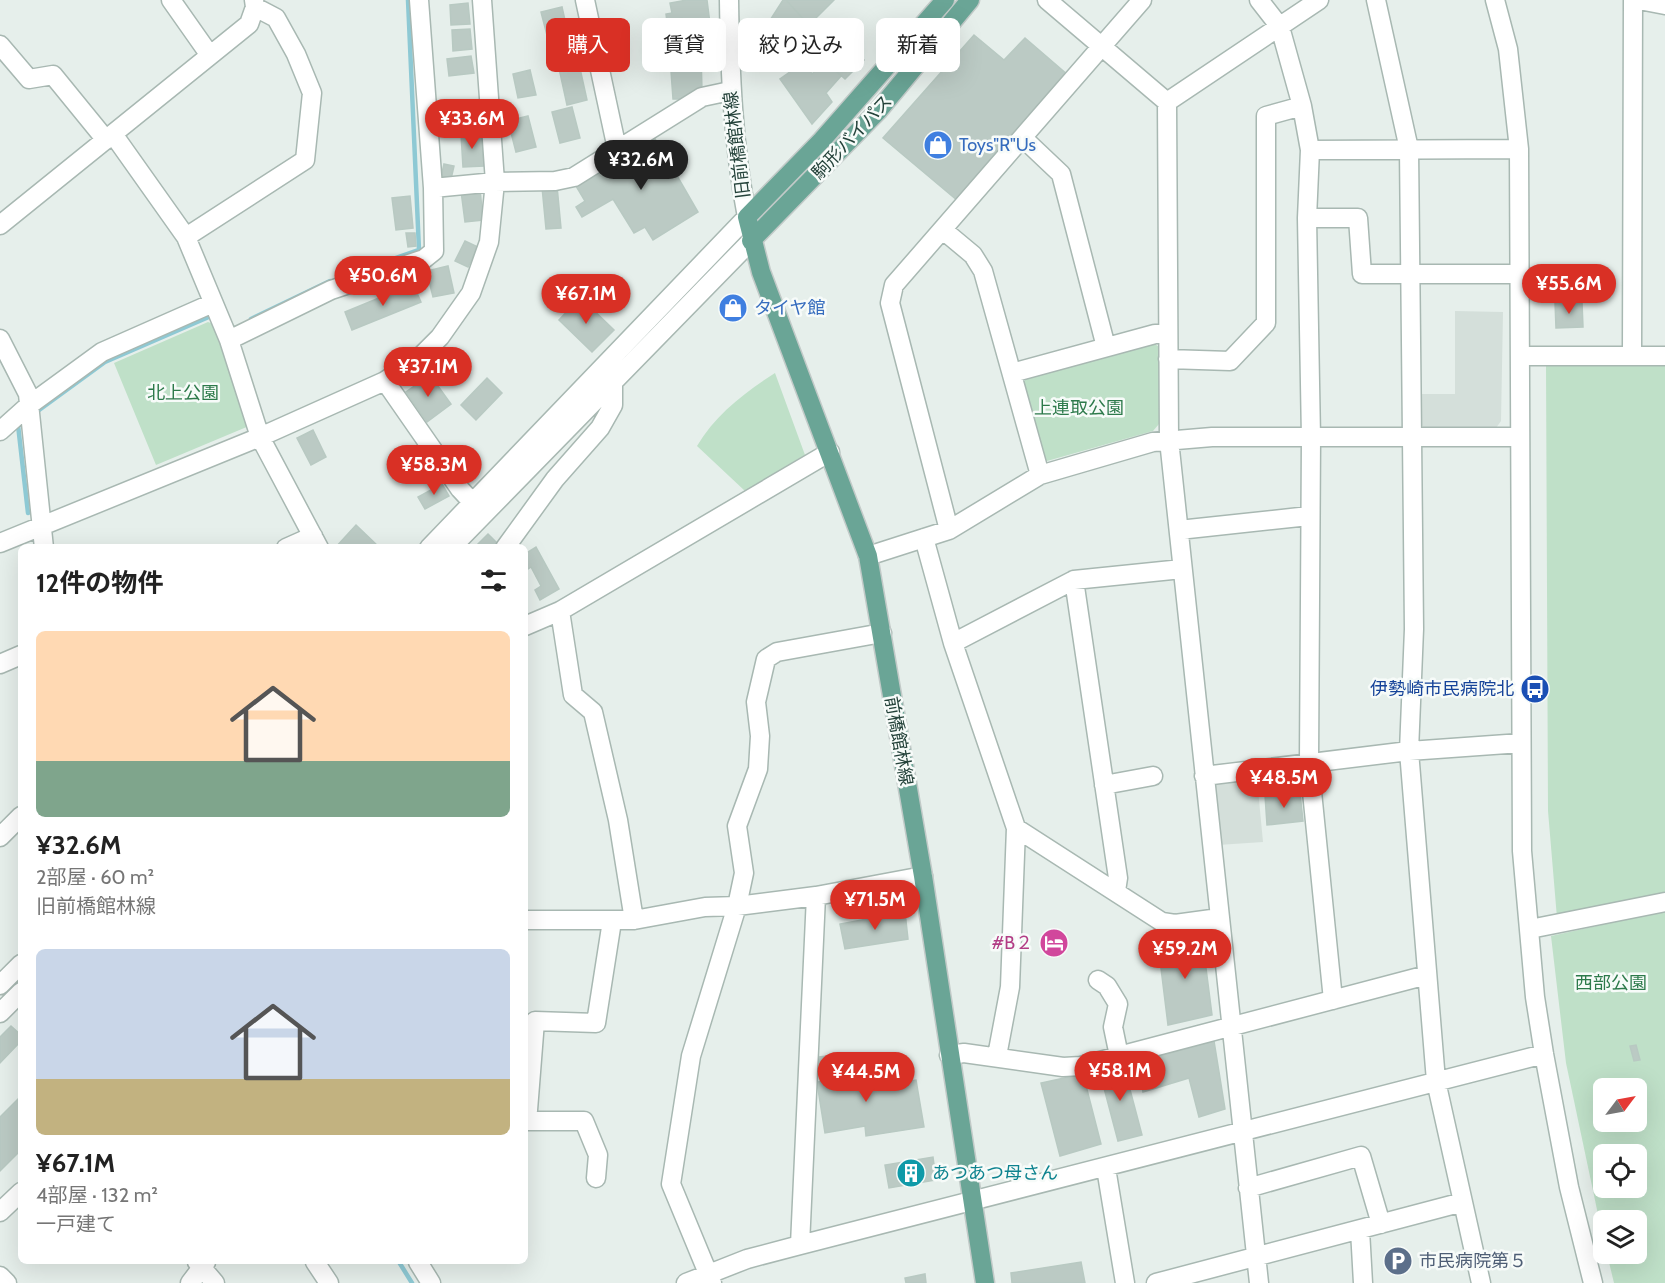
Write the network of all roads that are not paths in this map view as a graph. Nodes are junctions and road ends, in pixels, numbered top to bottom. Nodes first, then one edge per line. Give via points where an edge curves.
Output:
1 (171, 0) edge
2 (419, 0) edge
3 (482, 0) edge
4 (585, 0) edge
5 (729, 0) edge
6 (945, 0) edge
7 (970, 0) edge
8 (1047, 0) edge
9 (1142, 0) edge
10 (1259, 0) edge
11 (1319, 0) edge
12 (1376, 0) edge
13 (1495, 0) edge
14 (1633, 0) edge
15 (1639, 0) edge
16 (255, 4) edge
17 (1665, 5) edge
18 (1280, 27) junction
19 (0, 45) edge
20 (1102, 45) junction
21 (209, 54) junction
22 (730, 91) junction
23 (1167, 102) junction
24 (1302, 106) junction
25 (109, 137) junction
26 (1023, 138) junction
27 (617, 149) junction
28 (1409, 149) junction
29 (1519, 149) junction
30 (1310, 150) junction
31 (495, 182) junction
32 (433, 188) junction
33 (747, 217) junction
34 (1307, 218) junction
35 (0, 225) edge
36 (943, 230) junction
37 (186, 237) junction
38 (752, 241) junction
39 (1409, 274) junction
40 (1520, 274) junction
41 (213, 303) junction
42 (1168, 334) junction
43 (0, 339) edge
44 (229, 340) junction
45 (1106, 347) junction
46 (1521, 356) junction
47 (1632, 356) junction
48 (1665, 356) edge
49 (1168, 359) junction
50 (1012, 373) junction
51 (385, 381) junction
52 (613, 382) junction
53 (27, 406) junction
54 (0, 431) edge
55 (260, 437) junction
56 (1520, 437) junction
57 (1311, 438) junction
58 (1411, 438) junction
59 (1169, 440) junction
60 (830, 452) junction
61 (1040, 475) junction
62 (473, 503) junction
63 (1309, 516) junction
64 (42, 525) junction
65 (950, 530) junction
66 (1179, 530) junction
67 (924, 538) junction
68 (316, 542) edge
69 (0, 543) edge
70 (44, 544) edge
71 (433, 544) edge
72 (455, 544) edge
73 (508, 544) edge
74 (868, 556) junction
75 (1182, 569) junction
76 (1074, 580) junction
77 (560, 611) junction
78 (528, 625) edge
79 (882, 633) junction
80 (953, 643) junction
81 (18, 656) edge
82 (0, 664) edge
83 (1521, 743) junction
84 (1409, 751) junction
85 (1309, 762) junction
86 (1153, 776) dead end
87 (1203, 776) junction
88 (1104, 785) junction
89 (18, 819) edge
90 (1016, 828) junction
91 (0, 837) edge
92 (923, 876) junction
93 (1116, 891) junction
94 (816, 896) junction
95 (1665, 902) edge
96 (737, 906) junction
97 (1219, 918) junction
98 (528, 920) edge
99 (634, 920) junction
100 (612, 921) junction
101 (1530, 930) junction
102 (18, 967) edge
103 (1427, 975) junction
104 (1098, 980) dead end
105 (0, 985) edge
106 (18, 995) edge
107 (1333, 1000) junction
108 (0, 1013) edge
109 (1230, 1027) junction
110 (1544, 1054) junction
111 (949, 1055) junction
112 (997, 1056) junction
113 (1113, 1058) junction
114 (1436, 1081) junction
115 (528, 1110) edge
116 (528, 1119) edge
117 (1242, 1132) junction
118 (1106, 1168) junction
119 (596, 1178) dead end
120 (1248, 1188) junction
121 (18, 1195) edge
122 (972, 1202) junction
123 (1463, 1202) junction
124 (0, 1212) edge
125 (1381, 1224) junction
126 (1360, 1230) junction
127 (800, 1245) junction
128 (1256, 1257) junction
129 (201, 1264) edge
130 (203, 1264) edge
131 (316, 1264) edge
132 (420, 1264) edge
133 (0, 1276) edge
134 (711, 1278) edge
135 (7, 1283) edge
136 (190, 1283) edge
137 (215, 1283) edge
138 (329, 1283) edge
139 (430, 1283) edge
140 (686, 1283) edge
141 (985, 1283) edge
142 (1125, 1283) edge
143 (1156, 1283) edge
144 (1259, 1283) edge
145 (1363, 1283) edge
146 (1481, 1283) edge
147 (1593, 1283) edge

1 - 21 street
2 - 32 street
3 - 31 street
4 - 27 street
5 - 22 street, 旧前橋館林線
6 - 33 main road, 駒形バイパス via 822,140
7 - 38 main road, 駒形バイパス via 871,119
8 - 20 street
9 - 20 street
10 - 18 street
11 - 18 street
12 - 28 street
13 - 29 street via 1508,49
14 - 47 street
15 - 17 street
16 - 21 street via 249,24
16 - 37 street via 276,18 312,93 305,160
18 - 23 street
18 - 24 street
19 - 25 street via 29,79 53,75
20 - 23 street
20 - 26 street
21 - 25 street
22 - 27 street via 702,97
22 - 33 street, 旧前橋館林線
23 - 42 street
24 - 30 street
24 - 49 street via 1266,116 1266,323 1230,361
25 - 35 street
25 - 37 street
26 - 36 street
26 - 45 street via 1061,174
27 - 31 street via 574,177
28 - 29 street
28 - 30 street
28 - 39 street
29 - 40 street
30 - 34 street
31 - 32 street
31 - 51 street via 489,242 471,293 440,337 419,358
32 - 44 street via 431,256 331,290
33 - 38 main road, 前橋館林線
33 - 62 street
34 - 39 street via 1358,218 1362,274
34 - 57 street
36 - 50 street via 979,261
36 - 65 street via 894,285 890,303
37 - 41 street
38 - 52 street
38 - 60 main road, 前橋館林線
39 - 40 street
39 - 58 street
40 - 46 street
41 - 44 street
41 - 53 street via 102,352
42 - 45 street
42 - 49 street
43 - 53 street via 28,394
44 - 55 street
45 - 50 street
46 - 47 street
46 - 56 street
47 - 48 street
49 - 59 street
50 - 61 street
51 - 55 street
51 - 62 street
52 - 72 street
52 - 73 street via 613,405 600,428 555,479
53 - 54 street
53 - 64 street
55 - 64 street
55 - 68 street
56 - 58 street
56 - 83 street
57 - 58 street
57 - 59 street via 1212,436
57 - 63 street
58 - 84 street via 1413,629
59 - 61 street
59 - 66 street
60 - 74 main road, 前橋館林線
60 - 77 street
61 - 65 street
62 - 71 street
63 - 66 street
63 - 85 street
64 - 69 street
64 - 70 street
65 - 67 street
66 - 75 street
67 - 74 street
67 - 80 street
74 - 79 main road, 前橋館林線
75 - 76 street
75 - 87 street
76 - 80 street
76 - 88 street
77 - 78 street
77 - 99 street via 573,694 593,712 618,820
79 - 92 main road, 前橋館林線
79 - 96 street via 777,652 766,659 756,702 758,769 737,826 744,873
80 - 90 street
81 - 82 street
83 - 84 street
83 - 101 street via 1522,851
84 - 85 street
84 - 103 street
85 - 87 street
85 - 107 street
86 - 88 street
87 - 97 street
88 - 93 street via 1118,878
89 - 91 street
90 - 93 street
90 - 112 street via 1010,987
92 - 94 street
92 - 111 main road, 前橋館林線
93 - 97 street via 1169,924
94 - 96 street
94 - 127 street
95 - 101 street
96 - 99 street via 705,907
96 - 134 street via 691,1056 671,1184
97 - 109 street
98 - 100 street
99 - 100 street
100 - 115 street via 596,1023 535,1021
101 - 110 street
102 - 105 street
103 - 107 street
103 - 114 street
104 - 113 street via 1113,996 1105,1023
106 - 108 street
107 - 109 street
109 - 113 street
109 - 117 street
110 - 114 street
110 - 147 street via 1569,1187
111 - 112 street
111 - 122 main road, 前橋館林線
112 - 113 street via 1063,1067
114 - 117 street
114 - 123 street
116 - 119 street via 584,1121 598,1155
117 - 118 street
117 - 120 street
118 - 122 street
118 - 142 street
120 - 125 street via 1361,1156
120 - 128 street
121 - 124 street
122 - 127 street
122 - 141 main road, 前橋館林線
123 - 125 street
123 - 146 street
125 - 126 street
126 - 128 street
126 - 145 street
127 - 134 street via 747,1259
128 - 143 street
128 - 144 street
129 - 136 street
130 - 137 street
131 - 138 street
132 - 139 street
133 - 135 street
134 - 140 street

